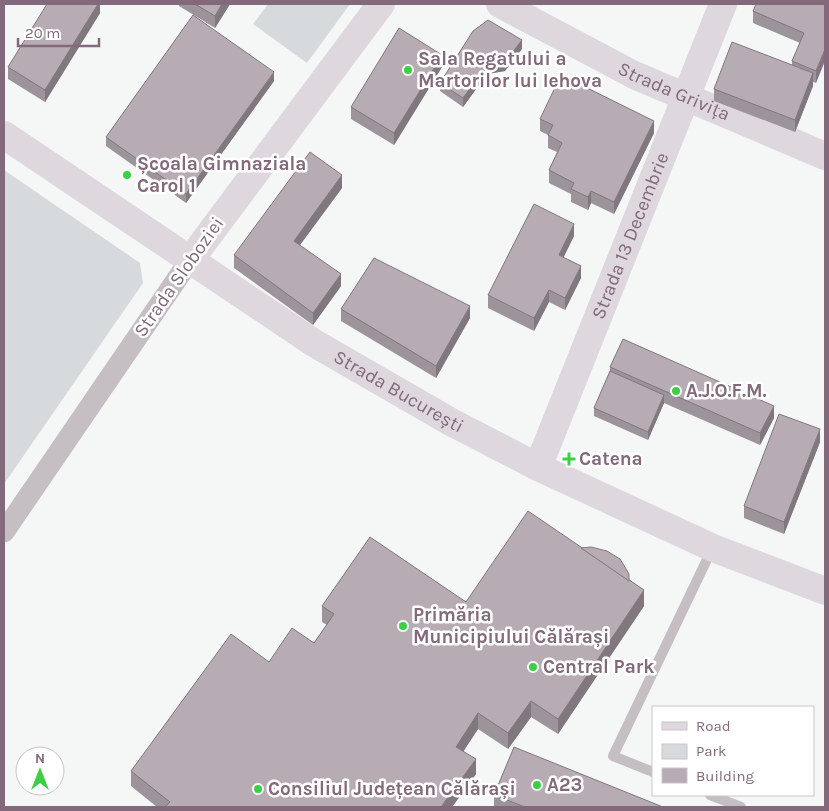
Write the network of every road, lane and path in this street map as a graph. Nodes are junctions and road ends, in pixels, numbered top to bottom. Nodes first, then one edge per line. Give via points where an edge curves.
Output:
1 (381, 4) edge
2 (500, 4) edge
3 (723, 4) edge
4 (685, 97) junction
5 (4, 135) edge
6 (825, 156) edge
7 (190, 260) junction
8 (538, 467) junction
9 (4, 532) edge
10 (713, 548) junction
11 (825, 591) edge
12 (652, 772) edge
13 (713, 796) edge
14 (741, 807) edge

1 - 7 main road, Strada Sloboziei
2 - 4 main road, Strada Grivița via 634,75
3 - 4 main road, Strada 13 Decembrie
4 - 6 main road, Strada Grivița
4 - 8 main road, Strada 13 Decembrie
5 - 7 main road, Strada București
7 - 8 main road, Strada București via 314,343 451,422
7 - 9 street, Strada Sloboziei
8 - 10 main road, Strada București
10 - 11 main road, Strada București
10 - 12 lane via 613,756
13 - 14 lane

